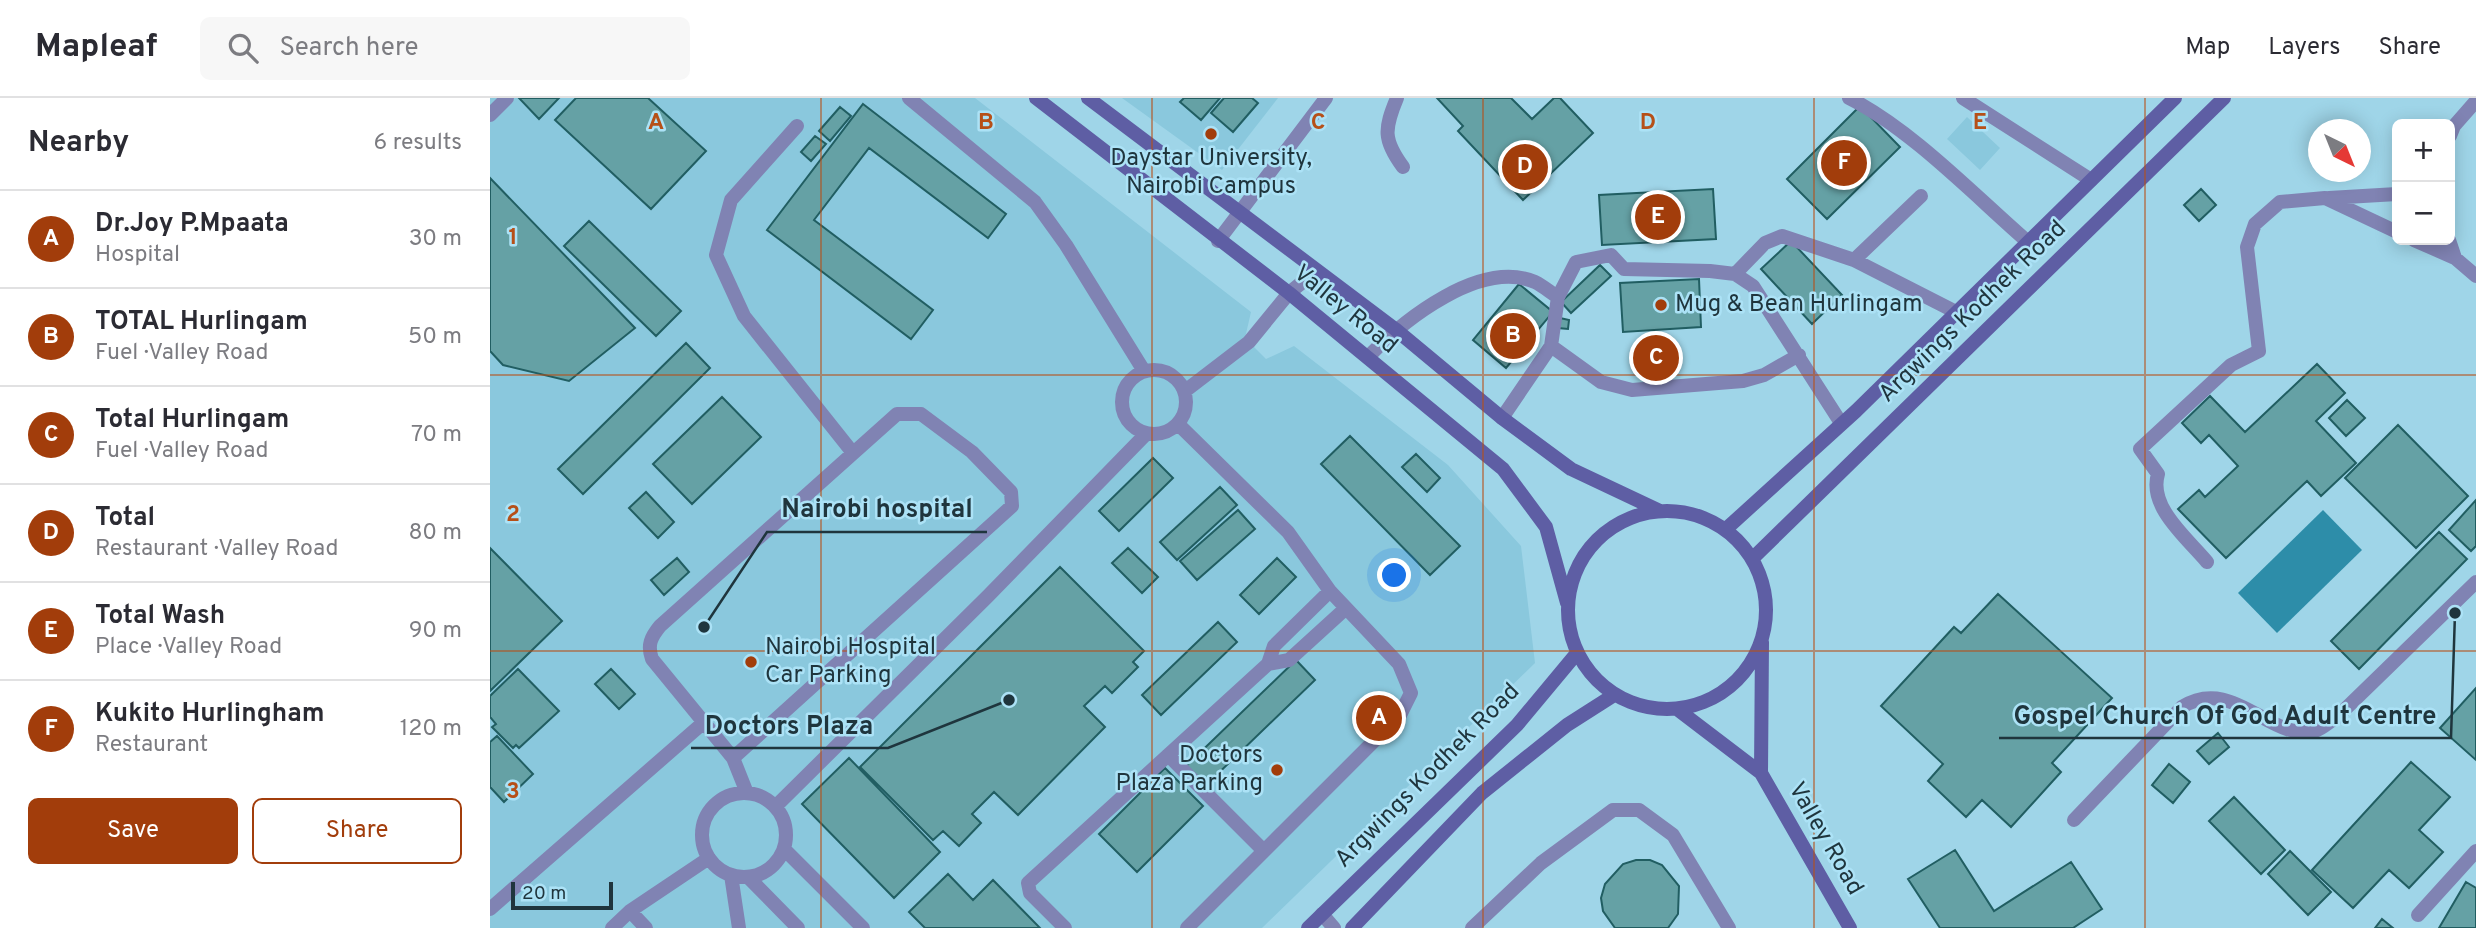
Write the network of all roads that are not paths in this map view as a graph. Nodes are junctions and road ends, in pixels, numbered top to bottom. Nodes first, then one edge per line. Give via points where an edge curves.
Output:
1 (507, 98) edge
2 (909, 98) edge
3 (1036, 98) edge
4 (1088, 98) edge
5 (1326, 98) edge
6 (1397, 98) edge
7 (1849, 98) edge
8 (1963, 98) edge
9 (2175, 98) edge
10 (2224, 98) edge
11 (2476, 101) edge
12 (490, 115) edge
13 (797, 125) dead end
14 (2455, 125) edge
15 (1403, 167) dead end
16 (2091, 180) junction
17 (2392, 194) edge
18 (1921, 196) dead end
19 (2325, 198) junction
20 (1237, 213) junction
21 (2392, 230) edge
22 (1218, 241) junction
23 (2028, 242) junction
24 (2425, 245) edge
25 (2451, 245) edge
26 (2455, 258) junction
27 (1854, 260) junction
28 (1315, 272) junction
29 (1735, 274) junction
30 (2476, 276) edge
31 (1289, 293) junction
32 (1558, 297) junction
33 (1956, 312) junction
34 (1395, 329) junction
35 (1550, 346) junction
36 (1799, 355) junction
37 (1368, 356) junction
38 (1144, 371) junction
39 (1185, 391) junction
40 (1502, 418) junction
41 (1842, 423) junction
42 (1178, 424) junction
43 (1146, 434) junction
44 (853, 453) junction
45 (1658, 510) junction
46 (1726, 529) junction
47 (1754, 558) junction
48 (2207, 562) dead end
49 (2476, 582) edge
50 (1330, 591) junction
51 (1567, 603) junction
52 (1345, 609) junction
53 (1762, 642) junction
54 (1577, 653) junction
55 (1268, 664) junction
56 (1614, 695) junction
57 (1677, 709) junction
58 (703, 723) junction
59 (1168, 755) junction
60 (733, 758) junction
61 (1761, 773) junction
62 (747, 793) junction
63 (776, 806) junction
64 (2074, 820) dead end
65 (784, 849) junction
66 (2476, 850) edge
67 (1264, 851) junction
68 (709, 858) junction
69 (732, 875) junction
70 (748, 877) junction
71 (490, 909) edge
72 (630, 911) junction
73 (1322, 914) junction
74 (2418, 915) dead end
75 (612, 928) edge
76 (646, 928) edge
77 (739, 928) edge
78 (798, 928) edge
79 (863, 928) edge
80 (1065, 928) edge
81 (1186, 928) edge
82 (1308, 928) edge
83 (1334, 928) edge
84 (1352, 928) edge
85 (1472, 928) edge
86 (1730, 928) edge
87 (1850, 928) edge

1 - 12 lane
2 - 38 lane via 1035,202
3 - 22 main road, Valley Road
4 - 20 main road, Valley Road
5 - 20 lane
6 - 15 lane via 1387,122 1388,147
7 - 23 lane via 1868,107 1934,160
8 - 16 lane
9 - 16 main road, Argwings Kodhek Road
10 - 47 main road, Argwings Kodhek Road
11 - 14 lane
13 - 44 lane via 731,200 716,255 744,316
16 - 23 main road, Argwings Kodhek Road
17 - 19 lane
18 - 27 lane
19 - 21 lane
19 - 48 lane via 2280,202 2255,224 2247,247 2259,351 2231,365 2140,449 2158,474 2154,487 2158,502
20 - 22 lane
20 - 28 main road, Valley Road
22 - 31 main road, Valley Road
23 - 33 main road, Argwings Kodhek Road
24 - 26 lane
25 - 26 lane
26 - 30 lane
27 - 29 lane via 1782,236 1765,243
27 - 33 lane
28 - 31 lane
28 - 34 main road, Valley Road
29 - 32 lane via 1625,269 1611,255 1576,262
29 - 36 lane via 1753,286
31 - 37 main road, Valley Road
31 - 39 lane via 1249,342
32 - 34 lane via 1533,282 1503,278 1471,284
32 - 35 lane
33 - 41 main road, Argwings Kodhek Road
34 - 37 lane
34 - 40 main road, Valley Road
35 - 36 lane via 1601,382 1632,390 1743,381
35 - 40 lane
36 - 41 lane
37 - 51 main road, Valley Road via 1503,468 1546,527
38 - 39 lane via 1168,373
38 - 43 lane via 1130,379 1122,394 1123,411 1131,425
39 - 42 lane via 1186,409
40 - 45 main road, Valley Road via 1571,469
41 - 46 main road, Argwings Kodhek Road
42 - 43 lane via 1163,433
42 - 50 lane via 1288,531
43 - 63 lane
44 - 58 lane via 651,638 652,659
44 - 60 lane via 897,414 921,414 972,452 1011,492 1012,506
45 - 46 main road via 1694,513
45 - 51 main road via 1625,520 1596,540 1576,569
46 - 47 main road
47 - 53 main road via 1764,585 1767,614
49 - 64 lane via 2336,718 2317,730 2296,731 2216,696 2197,697 2182,707
50 - 52 lane
50 - 55 lane via 1274,646
51 - 54 main road via 1570,636
52 - 55 lane via 1289,660
52 - 67 lane via 1399,664 1411,693 1400,715
53 - 57 main road via 1737,681 1698,704
53 - 61 main road, Valley Road
54 - 56 main road
54 - 73 main road, Argwings Kodhek Road via 1517,725
55 - 59 lane
56 - 57 main road via 1634,704
56 - 84 main road, Argwings Kodhek Road via 1567,725 1482,793
57 - 61 main road, Valley Road
58 - 60 lane
58 - 71 lane
59 - 67 lane
59 - 80 lane via 1028,883 1030,893
60 - 62 lane
61 - 87 main road, Valley Road
62 - 63 lane
62 - 68 lane via 729,796 713,807 704,823 702,841
63 - 65 lane via 787,834
65 - 70 lane via 769,869
65 - 79 lane
66 - 74 lane
67 - 81 lane
68 - 69 lane
68 - 72 lane
69 - 70 lane
69 - 77 lane
70 - 78 lane
72 - 75 lane
72 - 76 lane
73 - 82 main road, Argwings Kodhek Road
73 - 83 lane
85 - 86 lane via 1541,863 1613,810 1639,810 1673,835

